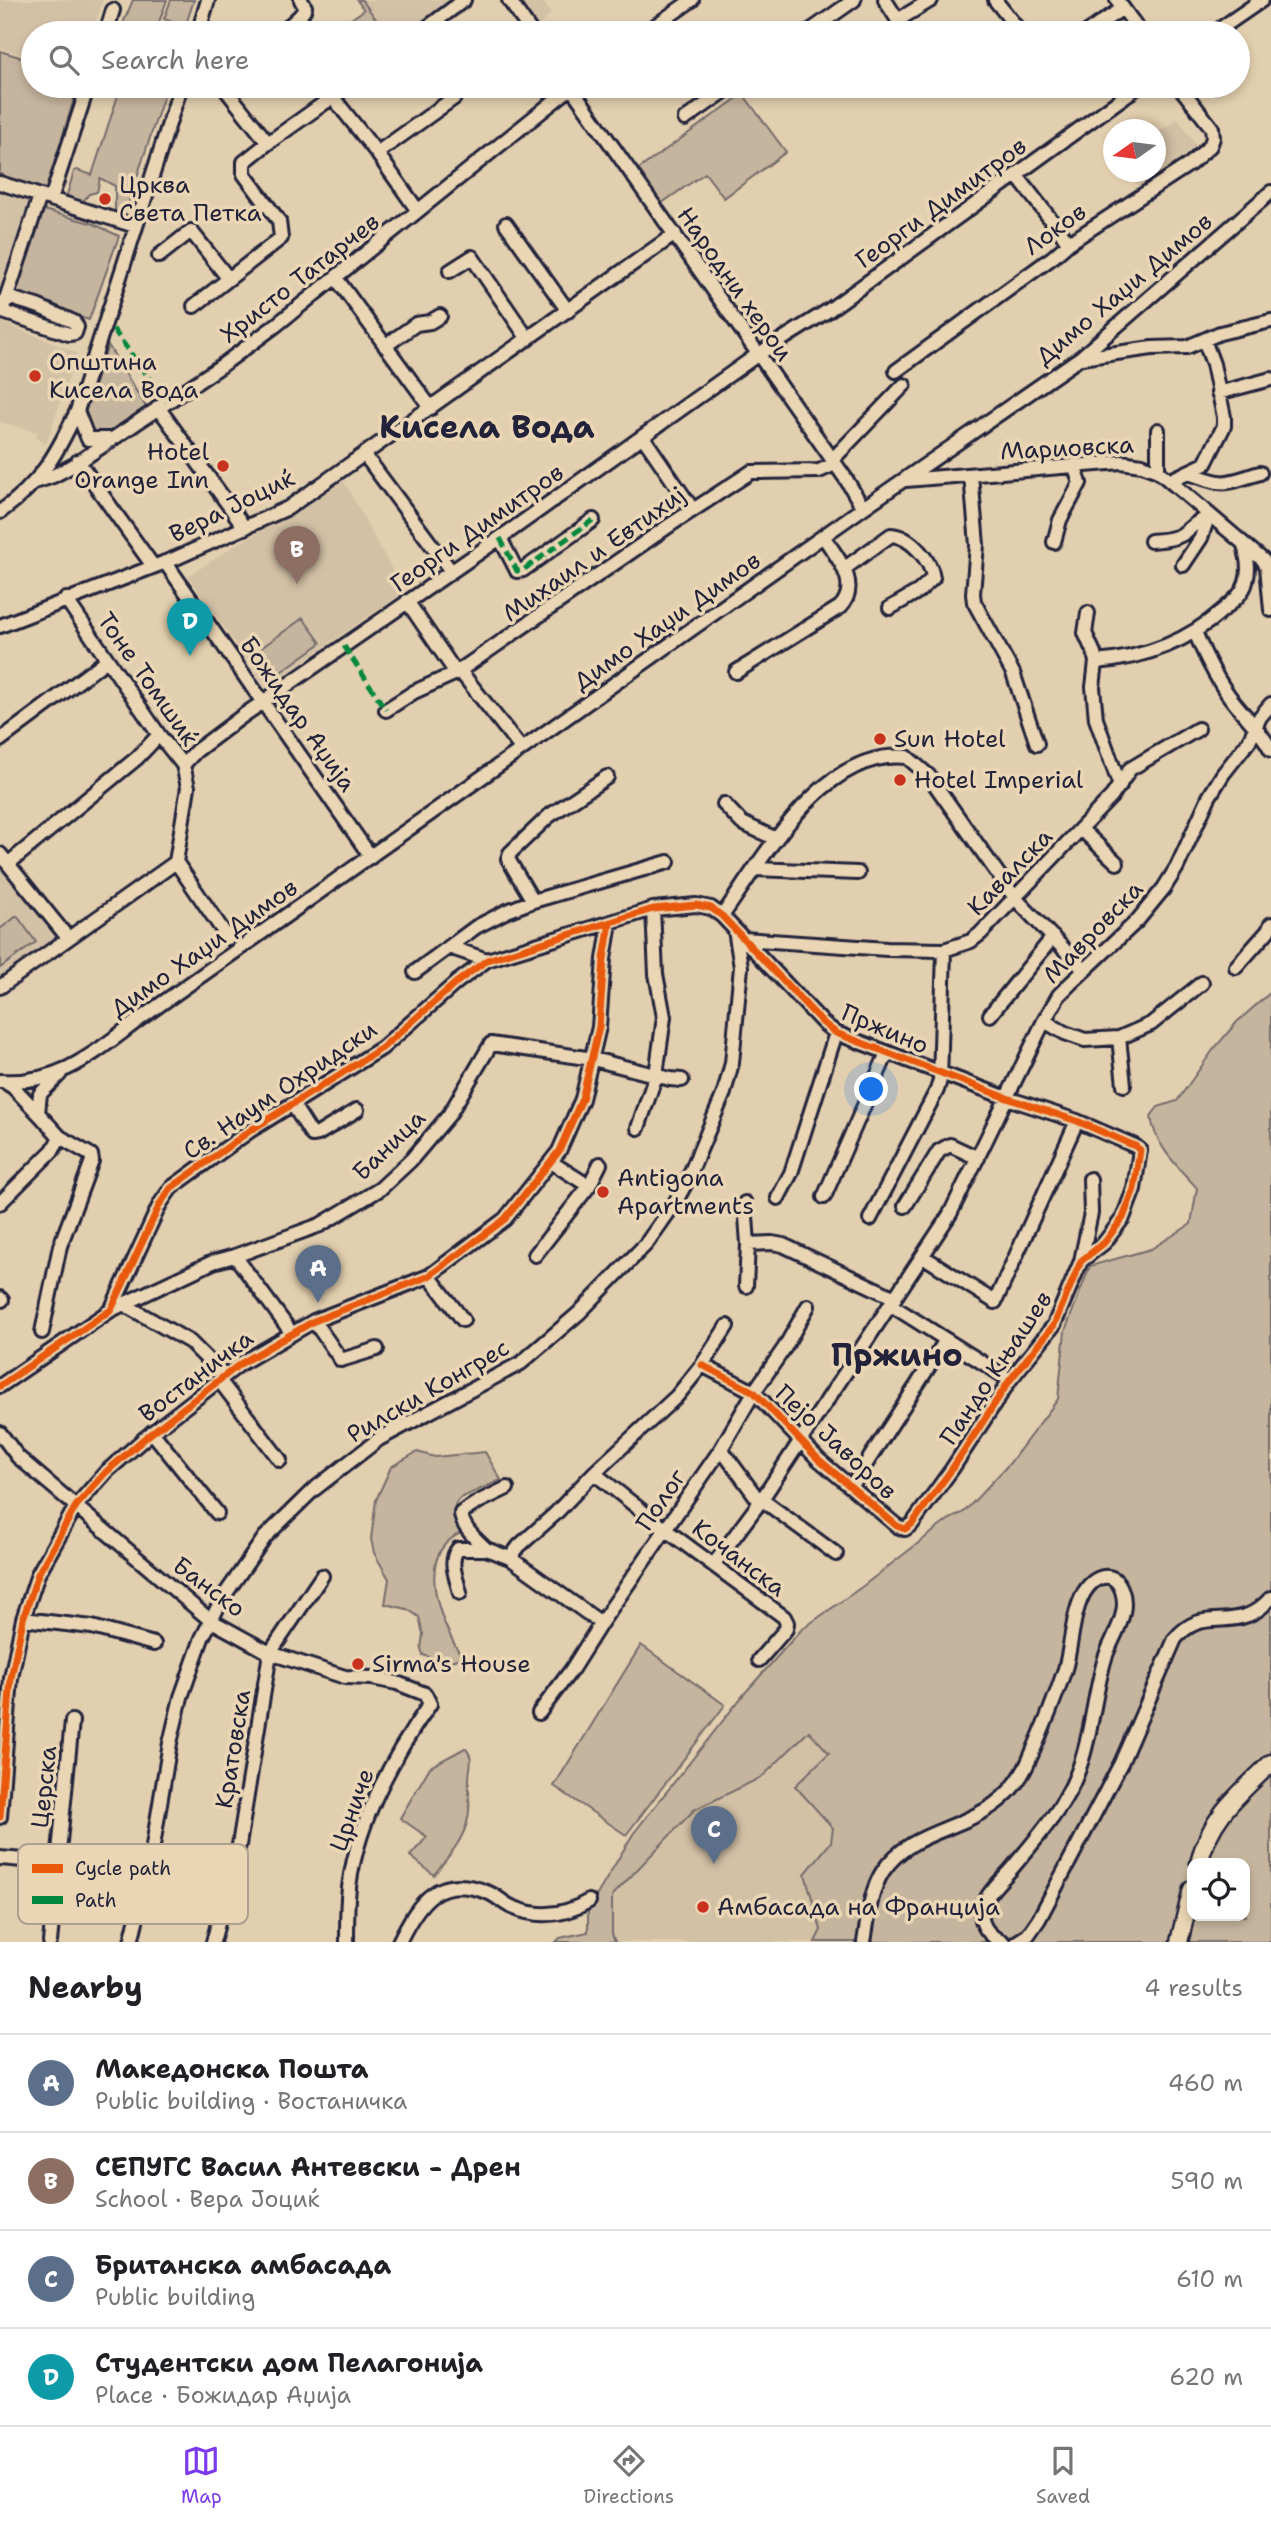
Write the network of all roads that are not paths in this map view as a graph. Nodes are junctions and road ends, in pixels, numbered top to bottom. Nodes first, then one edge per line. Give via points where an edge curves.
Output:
1 (208, 0) edge
2 (301, 0) edge
3 (464, 0) edge
4 (509, 0) edge
5 (692, 0) edge
6 (854, 0) edge
7 (885, 0) edge
8 (931, 0) edge
9 (995, 0) edge
10 (1262, 0) edge
11 (1120, 4) edge
12 (113, 10) dead end
13 (898, 20) joint
14 (110, 21) edge
15 (202, 21) edge
16 (294, 21) edge
17 (436, 21) edge
18 (524, 21) edge
19 (662, 21) edge
20 (824, 21) edge
21 (1012, 21) edge
22 (1100, 21) edge
23 (1132, 21) edge
24 (1231, 21) edge
25 (83, 98) edge
26 (177, 98) edge
27 (232, 98) edge
28 (332, 98) edge
29 (334, 98) edge
30 (454, 98) dead end
31 (556, 98) edge
32 (579, 98) edge
33 (715, 98) edge
34 (1123, 98) edge
35 (1188, 98) edge
36 (685, 119) dead end
37 (268, 143) junction
38 (377, 153) junction
39 (1017, 176) junction
40 (0, 183) edge
41 (1271, 192) edge
42 (45, 197) junction
43 (418, 211) junction
44 (506, 224) dead end
45 (135, 226) junction
46 (675, 234) junction
47 (1069, 243) junction
48 (159, 256) dead end
49 (450, 271) dead end
50 (228, 278) junction
51 (336, 278) junction
52 (7, 297) junction
53 (194, 306) dead end
54 (568, 311) junction
55 (1, 312) edge
56 (440, 316) dead end
57 (1271, 321) edge
58 (528, 339) junction
59 (1204, 340) junction
60 (385, 346) junction
61 (757, 355) junction
62 (1080, 358) junction
63 (896, 370) dead end
64 (1271, 379) edge
65 (904, 385) dead end
66 (1219, 393) junction
67 (158, 407) junction
68 (431, 408) junction
69 (77, 411) junction
70 (1158, 430) dead end
71 (642, 437) junction
72 (112, 439) junction
73 (946, 451) junction
74 (363, 454) junction
75 (78, 461) junction
76 (833, 462) junction
77 (1074, 465) junction
78 (1158, 471) junction
79 (1189, 473) junction
80 (1259, 473) dead end
81 (971, 475) junction
82 (955, 476) junction
83 (906, 480) junction
84 (1171, 480) junction
85 (37, 481) junction
86 (863, 508) junction
87 (693, 510) junction
88 (0, 512) edge
89 (1208, 517) junction
90 (593, 520) dead end
91 (245, 528) junction
92 (823, 536) junction
93 (500, 538) junction
94 (1151, 541) dead end
95 (1054, 542) dead end
96 (1244, 545) junction
97 (1267, 559) edge
98 (159, 564) junction
99 (1183, 565) dead end
100 (845, 568) junction
101 (451, 571) junction
102 (66, 599) junction
103 (407, 601) junction
104 (890, 608) dead end
105 (1271, 610) edge
106 (1088, 613) dead end
107 (0, 626) edge
108 (1195, 632) junction
109 (107, 660) junction
110 (1096, 662) junction
111 (458, 672) junction
112 (736, 672) dead end
113 (263, 702) junction
114 (1271, 704) edge
115 (386, 710) dead end
116 (1256, 726) junction
117 (1198, 729) dead end
118 (159, 735) junction
119 (0, 740) edge
120 (1037, 744) dead end
121 (520, 747) dead end
122 (1271, 750) edge
123 (183, 765) junction
124 (607, 777) dead end
125 (1120, 786) junction
126 (724, 804) dead end
127 (1081, 829) junction
128 (776, 839) junction
129 (371, 857) junction
130 (5, 858) edge
131 (176, 862) junction
132 (668, 862) dead end
133 (1117, 863) dead end
134 (755, 869) junction
135 (858, 873) dead end
136 (1015, 898) junction
137 (533, 901) junction
138 (653, 909) junction
139 (722, 916) junction
140 (610, 923) junction
141 (1271, 924) edge
142 (734, 928) junction
143 (1053, 937) junction
144 (68, 938) junction
145 (228, 938) dead end
146 (748, 944) junction
147 (449, 947) junction
148 (944, 950) junction
149 (488, 960) junction
150 (741, 967) junction
151 (1236, 967) dead end
152 (1084, 970) junction
153 (415, 972) dead end
154 (1202, 983) dead end
155 (0, 987) edge
156 (990, 1015) dead end
157 (1044, 1021) junction
158 (836, 1033) junction
159 (1119, 1038) junction
160 (887, 1053) junction
161 (593, 1059) junction
162 (68, 1069) junction
163 (940, 1073) junction
164 (656, 1075) junction
165 (682, 1080) dead end
166 (2, 1081) edge
167 (1125, 1085) dead end
168 (1007, 1098) junction
169 (293, 1105) junction
170 (357, 1111) dead end
171 (38, 1113) junction
172 (1077, 1121) junction
173 (639, 1128) dead end
174 (60, 1137) junction
175 (1140, 1150) joint
176 (978, 1158) junction
177 (551, 1162) junction
178 (600, 1164) dead end
179 (1090, 1178) dead end
180 (589, 1186) junction
181 (824, 1197) dead end
182 (778, 1198) dead end
183 (0, 1203) edge
184 (745, 1203) dead end
185 (905, 1206) dead end
186 (870, 1219) dead end
187 (748, 1244) junction
188 (536, 1255) dead end
189 (236, 1256) junction
190 (924, 1257) junction
191 (1081, 1261) junction
192 (429, 1276) junction
193 (746, 1286) dead end
194 (893, 1301) junction
195 (125, 1305) junction
196 (808, 1306) dead end
197 (111, 1310) junction
198 (463, 1320) dead end
199 (314, 1321) junction
200 (727, 1326) dead end
201 (42, 1332) dead end
202 (291, 1332) junction
203 (946, 1340) junction
204 (377, 1349) dead end
205 (702, 1365) junction
206 (222, 1378) junction
207 (1010, 1380) junction
208 (0, 1386) edge
209 (754, 1392) junction
210 (152, 1432) junction
211 (0, 1433) edge
212 (800, 1440) junction
213 (721, 1449) junction
214 (280, 1460) dead end
215 (594, 1473) junction
216 (851, 1487) junction
217 (507, 1488) dead end
218 (761, 1500) junction
219 (76, 1506) junction
220 (217, 1513) dead end
221 (905, 1529) joint
222 (666, 1530) junction
223 (486, 1549) junction
224 (836, 1554) dead end
225 (510, 1558) junction
226 (714, 1564) junction
227 (322, 1576) dead end
228 (460, 1593) dead end
229 (1271, 1598) edge
230 (23, 1619) junction
231 (211, 1620) junction
232 (601, 1623) junction
233 (154, 1644) dead end
234 (270, 1653) junction
235 (759, 1660) dead end
236 (6, 1676) edge
237 (429, 1704) joint
238 (539, 1713) dead end
239 (72, 1721) dead end
240 (3, 1746) edge
241 (1271, 1763) edge
242 (0, 1817) edge
243 (60, 1844) edge
244 (153, 1844) edge
245 (237, 1844) edge
246 (0, 1858) edge
247 (1201, 1858) edge
248 (18, 1860) edge
249 (589, 1901) dead end
250 (1187, 1909) edge
251 (52, 1924) edge
252 (135, 1924) edge
253 (218, 1924) edge
254 (50, 1942) edge
255 (131, 1942) edge
256 (213, 1942) edge
257 (347, 1942) edge
258 (398, 1942) edge
259 (864, 1942) edge
260 (1003, 1942) edge
261 (1017, 1942) edge
262 (1179, 1942) edge

1 - 15 street
2 - 16 street via 304,12
3 - 17 street
4 - 18 street
5 - 19 street
6 - 20 street
7 - 13 street
8 - 13 street
9 - 21 street
10 - 24 street
11 - 22 street
11 - 23 street
12 - 14 street
25 - 42 street
26 - 45 street
27 - 37 street
28 - 37 street
29 - 38 street
30 - 38 street
31 - 43 street, Христо Татарчев
32 - 46 street, Народни херои
33 - 36 street
34 - 39 street, Георги Димитров
35 - 47 street, Локов via 1212,128 1210,146
37 - 50 street via 244,162 243,168 279,221 281,238
38 - 43 street
39 - 47 street
39 - 61 street, Георги Димитров via 829,310
40 - 42 street
41 - 62 street, Димо Хаџи Димов
42 - 45 street
42 - 52 street
43 - 51 street, Христо Татарчев
44 - 54 street
45 - 69 street
46 - 54 street, Вера Јоциќ
46 - 61 street, Народни херои
47 - 63 street, Локов
48 - 50 street via 191,231
49 - 58 street via 472,257
50 - 53 street
51 - 60 street
51 - 67 street, Христо Татарчев via 221,366
52 - 55 street
52 - 55 street via 74,321 75,333
54 - 58 street, Вера Јоциќ
56 - 60 street via 416,324
57 - 59 street
58 - 68 street, Вера Јоциќ
59 - 62 street via 1187,347
59 - 66 street
60 - 68 street
61 - 71 street, Георги Димитров
61 - 76 street, Народни херои
62 - 73 street, Димо Хаџи Димов
64 - 66 street
65 - 76 street
66 - 79 street via 1224,426 1205,464
67 - 72 street, Христо Татарчев
67 - 91 street
68 - 74 street, Вера Јоциќ
69 - 72 street via 88,439
69 - 85 street via 59,450
70 - 78 street
71 - 87 street
71 - 93 street, Георги Димитров
72 - 75 street, Христо Татарчев
73 - 82 street via 944,465
73 - 83 street, Димо Хаџи Димов
74 - 91 street, Вера Јоциќ via 288,508
74 - 101 street
75 - 85 street, Христо Татарчев
75 - 98 street, Божидар Аџија
76 - 86 street, Народни херои
76 - 87 street, Михаил и Евтихиј via 819,471 751,472
77 - 78 street, Мариовска via 1134,463
77 - 81 street, Мариовска
77 - 95 street via 1080,483
78 - 84 street, Мариовска
79 - 80 street via 1222,484
79 - 84 street
81 - 82 street, Мариовска
81 - 120 street via 977,545 972,594 1013,673
82 - 83 street, Мариовска
83 - 86 street, Димо Хаџи Димов
84 - 89 street, Мариовска
85 - 88 street
86 - 92 street, Димо Хаџи Димов
87 - 111 street, Михаил и Евтихиј
89 - 94 street via 1182,534
89 - 96 street, Мариовска
89 - 99 street
90 - 93 street via 523,570 517,571
91 - 98 street, Вера Јоциќ
92 - 100 street
92 - 129 street, Димо Хаџи Димов
93 - 101 street, Георги Димитров
96 - 97 street, Мариовска
96 - 108 street via 1248,572 1244,589
97 - 105 street, Мариовска
98 - 102 street, Вера Јоциќ
98 - 113 street, Божидар Аџија
100 - 104 street via 891,535 914,545 933,578
100 - 112 street via 849,581 842,606
101 - 103 street, Георги Димитров
102 - 107 street, Вера Јоциќ
102 - 109 street, Тоне Томшиќ
103 - 111 street
103 - 113 street, Георги Димитров
106 - 110 street via 1085,633
108 - 110 street via 1157,651
108 - 116 street via 1233,701
109 - 118 street, Тоне Томшиќ
109 - 119 street
110 - 125 street via 1096,719
111 - 115 street, Михаил и Евтихиј
111 - 121 street
113 - 123 street, Георги Димитров
113 - 129 street, Божидар Аџија
114 - 116 street
116 - 122 street
116 - 152 street, Мавровска via 1209,797 1164,888 1137,921
117 - 125 street, Кавалска via 1133,766
118 - 123 street, Тоне Томшиќ
118 - 130 street via 137,758
123 - 131 street, Тоне Томшиќ via 188,787
124 - 137 street via 550,817 510,853 508,859
125 - 127 street, Кавалска
126 - 128 street via 742,823
127 - 133 street
127 - 136 street, Кавалска
128 - 134 street
128 - 136 street via 840,774 880,758 907,757 929,776
129 - 162 street, Димо Хаџи Димов
130 - 144 street
131 - 144 street
131 - 145 street
132 - 137 street
134 - 135 street
134 - 139 street
136 - 143 street
136 - 148 street, Кавалска via 971,941
137 - 147 street via 490,919
138 - 139 street, Пржино via 696,905
138 - 140 street, Пржино
138 - 164 street via 656,975 664,1017
139 - 142 street, Пржино
140 - 149 street, Св. Наум Охридски
140 - 161 street, Востаничка
141 - 151 street
142 - 146 street, Пржино
142 - 150 street, Рилски Конгрес
143 - 152 street
143 - 156 street
144 - 155 street
146 - 148 street, Кавалска
146 - 150 street, Рилски Конгрес
146 - 158 street, Пржино
147 - 149 street
147 - 153 street
148 - 163 street
149 - 169 street, Св. Наум Охридски via 382,1048
150 - 231 street, Рилски Конгрес via 732,1063 724,1093 687,1181 646,1244 579,1313 521,1363 379,1439 312,1491 265,1537
152 - 157 street, Мавровска via 1059,996
154 - 159 street via 1151,1024
157 - 159 street via 1085,1040
157 - 168 street, Мавровска
158 - 160 street, Пржино
158 - 182 street via 791,1173
159 - 167 street
160 - 163 street, Пржино
160 - 181 street
161 - 164 street
161 - 177 street, Востаничка via 578,1110
161 - 189 street, Баница via 491,1044 449,1115 380,1189 320,1225
162 - 166 street
162 - 171 street via 40,1094
163 - 168 street, Пржино
163 - 186 street via 937,1090
164 - 165 street
164 - 173 street
166 - 171 street
168 - 172 street, Пржино
168 - 176 street, Мавровска
169 - 170 street via 312,1135
169 - 197 street, Св. Наум Охридски via 171,1188
171 - 174 street
172 - 175 street, Пржино
172 - 190 street via 995,1302
174 - 183 street via 53,1150
174 - 201 street via 92,1161 60,1246
175 - 191 street, Пандо Књашев via 1123,1218 1104,1243
176 - 185 street via 950,1145 939,1151
176 - 190 street, Мавровска
177 - 180 street
177 - 192 street, Востаничка via 505,1219
178 - 180 street
179 - 191 street, Пандо Књашев via 1091,1213
180 - 188 street
184 - 187 street
187 - 193 street
187 - 194 street via 783,1245
189 - 195 street, Баница via 186,1273
189 - 202 street
190 - 194 street, Мавровска
191 - 207 street, Пандо Књашев via 1054,1325
192 - 198 street
192 - 199 street, Востаничка
194 - 203 street
194 - 212 street, Мавровска
195 - 197 street, Баница
195 - 206 street via 190,1342
196 - 209 street, Полог
197 - 208 street
199 - 202 street, Востаничка
199 - 204 street via 341,1360
200 - 205 street
202 - 206 street, Востаничка
203 - 207 street
203 - 216 street
205 - 209 street, Пејо Јаворов
205 - 215 street via 677,1396
206 - 210 street, Востаничка
206 - 214 street
207 - 221 street, Пандо Књашев via 952,1469
209 - 212 street, Пејо Јаворов
209 - 213 street, Полог
210 - 219 street, Востаничка
210 - 220 street
211 - 219 street, Банско via 18,1457
212 - 216 street, Пејо Јаворов
212 - 218 street, Мавровска
213 - 218 street
213 - 222 street, Полог
215 - 222 street, Кочанска
215 - 225 street
216 - 221 street, Пејо Јаворов
217 - 223 street via 461,1513 469,1532
218 - 224 street
218 - 226 street, Мавровска
219 - 230 street, Востаничка via 37,1574
219 - 231 street, Банско
222 - 226 street, Кочанска
222 - 232 street, Полог
223 - 225 street
223 - 228 street via 456,1551 453,1562
225 - 232 street
226 - 235 street, Кочанска via 788,1623
227 - 234 street, Кратовска
229 - 261 street via 1244,1616 1195,1622 1175,1639 1099,1808 1039,1919
230 - 233 street via 92,1627
230 - 236 street, Востаничка
231 - 234 street, Банско
231 - 244 street, Рилски Конгрес via 181,1697
232 - 238 street, Полог
234 - 237 street, Банско via 345,1677 397,1683 422,1692
234 - 245 street, Кратовска
236 - 240 street, Востаничка
237 - 257 street, Црниче via 370,1810 349,1889
239 - 243 street, Церска
240 - 242 street, Востаничка
241 - 247 main road via 1226,1806
246 - 248 street
249 - 258 street via 573,1911 553,1915 512,1908 491,1894 454,1886 421,1904
250 - 262 main road
251 - 254 street, Церска
252 - 255 street, Рилски Конгрес
253 - 256 street, Кратовска
259 - 260 street via 880,1877 892,1861 907,1849 982,1813 1015,1787 1059,1685 1083,1594 1094,1580 1112,1578 1121,1588 1123,1613 1106,1656 1078,1772 1055,1814 983,1908 986,1929

